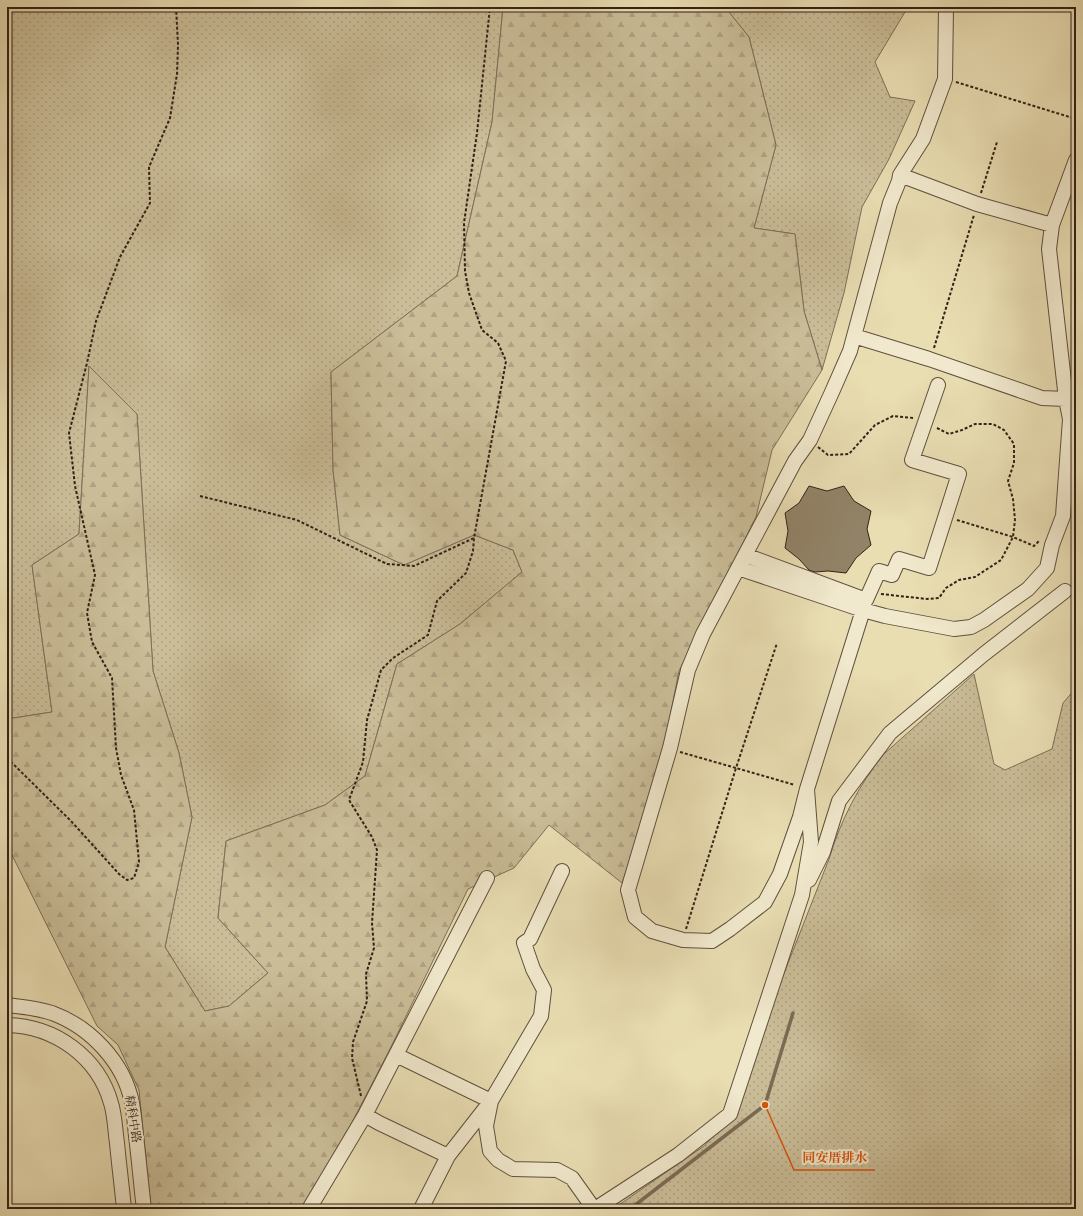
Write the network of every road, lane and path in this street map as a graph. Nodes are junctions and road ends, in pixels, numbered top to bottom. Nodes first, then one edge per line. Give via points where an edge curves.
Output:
1 (176, 7) edge
2 (490, 7) edge
3 (946, 7) edge
4 (945, 79) junction
5 (1076, 119) edge
6 (997, 142) dead end
7 (1076, 160) edge
8 (900, 175) junction
9 (977, 204) junction
10 (1052, 225) junction
11 (854, 336) junction
12 (929, 359) junction
13 (938, 384) dead end
14 (1066, 400) junction
15 (200, 496) dead end
16 (946, 516) junction
17 (1044, 536) dead end
18 (474, 538) junction
19 (742, 562) junction
20 (1065, 591) dead end
21 (862, 610) junction
22 (777, 643) dead end
23 (670, 748) junction
24 (7, 758) edge
25 (736, 768) junction
26 (807, 789) junction
27 (562, 871) dead end
28 (487, 878) dead end
29 (802, 895) junction
30 (683, 940) junction
31 (7, 1005) edge
32 (7, 1025) edge
33 (396, 1055) junction
34 (491, 1101) junction
35 (365, 1115) junction
36 (448, 1156) junction
37 (124, 1209) edge
38 (144, 1209) edge
39 (309, 1209) edge
40 (421, 1209) edge
41 (595, 1209) edge

1 - 24 path via 177,74 170,118 149,167 150,204 120,257 96,321 69,433 75,486 95,575 87,612 92,642 112,678 116,748 134,810 139,862 134,878 127,880 119,874 71,821
2 - 18 path via 477,133 464,223 465,271 469,293 482,330 498,343 506,361
3 - 4 street
4 - 5 path
4 - 8 street via 923,138
6 - 9 path
7 - 10 street
8 - 9 street
8 - 11 street
9 - 10 street
9 - 12 path
10 - 14 street via 1049,249
11 - 12 street
11 - 19 street via 850,351 810,440 796,461
12 - 14 street via 1042,398
13 - 16 street via 912,460 959,474
14 - 21 street via 1070,419 1063,516 1047,568 1028,589 971,627 954,629
15 - 18 path via 297,520 387,564 414,566
16 - 17 path via 1034,546
16 - 19 street via 929,568 899,559 892,575 879,571 866,600
18 - 35 path via 466,573 437,601 428,635 393,658 381,670 367,720 363,762 349,800 377,850 372,923 374,948 366,974 367,1001 353,1042 352,1058
19 - 21 street
19 - 23 street via 703,634 688,670
20 - 29 street via 984,654 890,733 839,801 823,852
21 - 26 street
22 - 25 path
23 - 25 path
23 - 30 street via 628,890 635,917 652,931
25 - 26 path
25 - 30 path
26 - 29 street via 811,842
26 - 30 street via 780,874 765,902 712,942
27 - 34 street via 530,939 524,943 544,990 541,1016
28 - 33 street
29 - 41 street via 730,1114 678,1155
31 - 38 street, 精科中路 via 39,1009 66,1020 100,1045 117,1066 132,1103
32 - 37 street, 精科中路 via 40,1030 62,1040 82,1055 97,1073 107,1093 113,1114
33 - 34 street
33 - 35 street
34 - 36 street
34 - 41 street via 486,1126 490,1151 498,1160 513,1169 557,1170 572,1178
35 - 36 street
35 - 39 street
36 - 40 street

